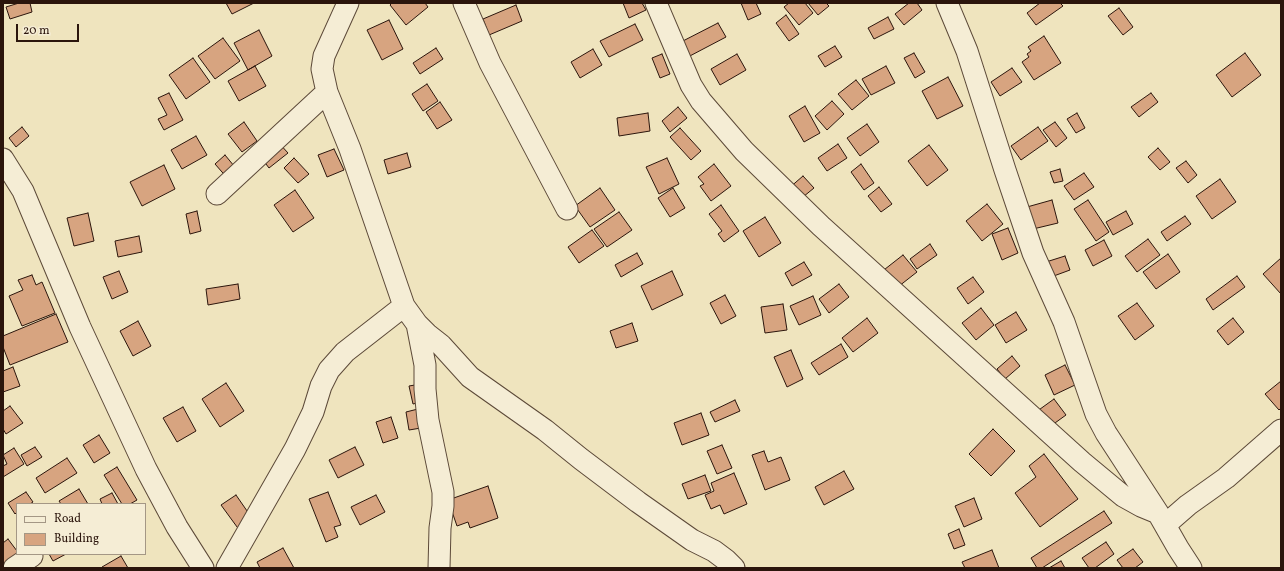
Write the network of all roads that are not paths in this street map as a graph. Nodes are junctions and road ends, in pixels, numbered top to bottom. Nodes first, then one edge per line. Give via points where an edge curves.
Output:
1 (348, 3) edge
2 (464, 3) edge
3 (656, 3) edge
4 (947, 3) edge
5 (327, 92) junction
6 (3, 160) edge
7 (217, 194) dead end
8 (567, 209) dead end
9 (404, 306) junction
10 (417, 324) junction
11 (1281, 430) edge
12 (1161, 519) junction
13 (32, 556) dead end
14 (14, 568) edge
15 (203, 568) edge
16 (227, 568) edge
17 (439, 568) edge
18 (734, 568) edge
19 (1192, 568) edge

1 - 5 street via 324,56 322,69
2 - 8 street via 490,63
3 - 12 street via 691,85 701,101 744,151 833,237 1082,462 1123,496
4 - 12 street via 967,51 1033,253 1064,322 1096,414
5 - 7 street
5 - 9 street via 350,149
6 - 15 street via 23,191 80,327 146,469 177,527
9 - 10 street
9 - 16 street via 345,352 329,370 295,449
10 - 17 street via 425,365 428,420 443,492
10 - 18 street via 441,345 470,377 546,430 638,502 692,540 714,551
11 - 12 street via 1226,478 1188,506
12 - 19 street
13 - 14 street

